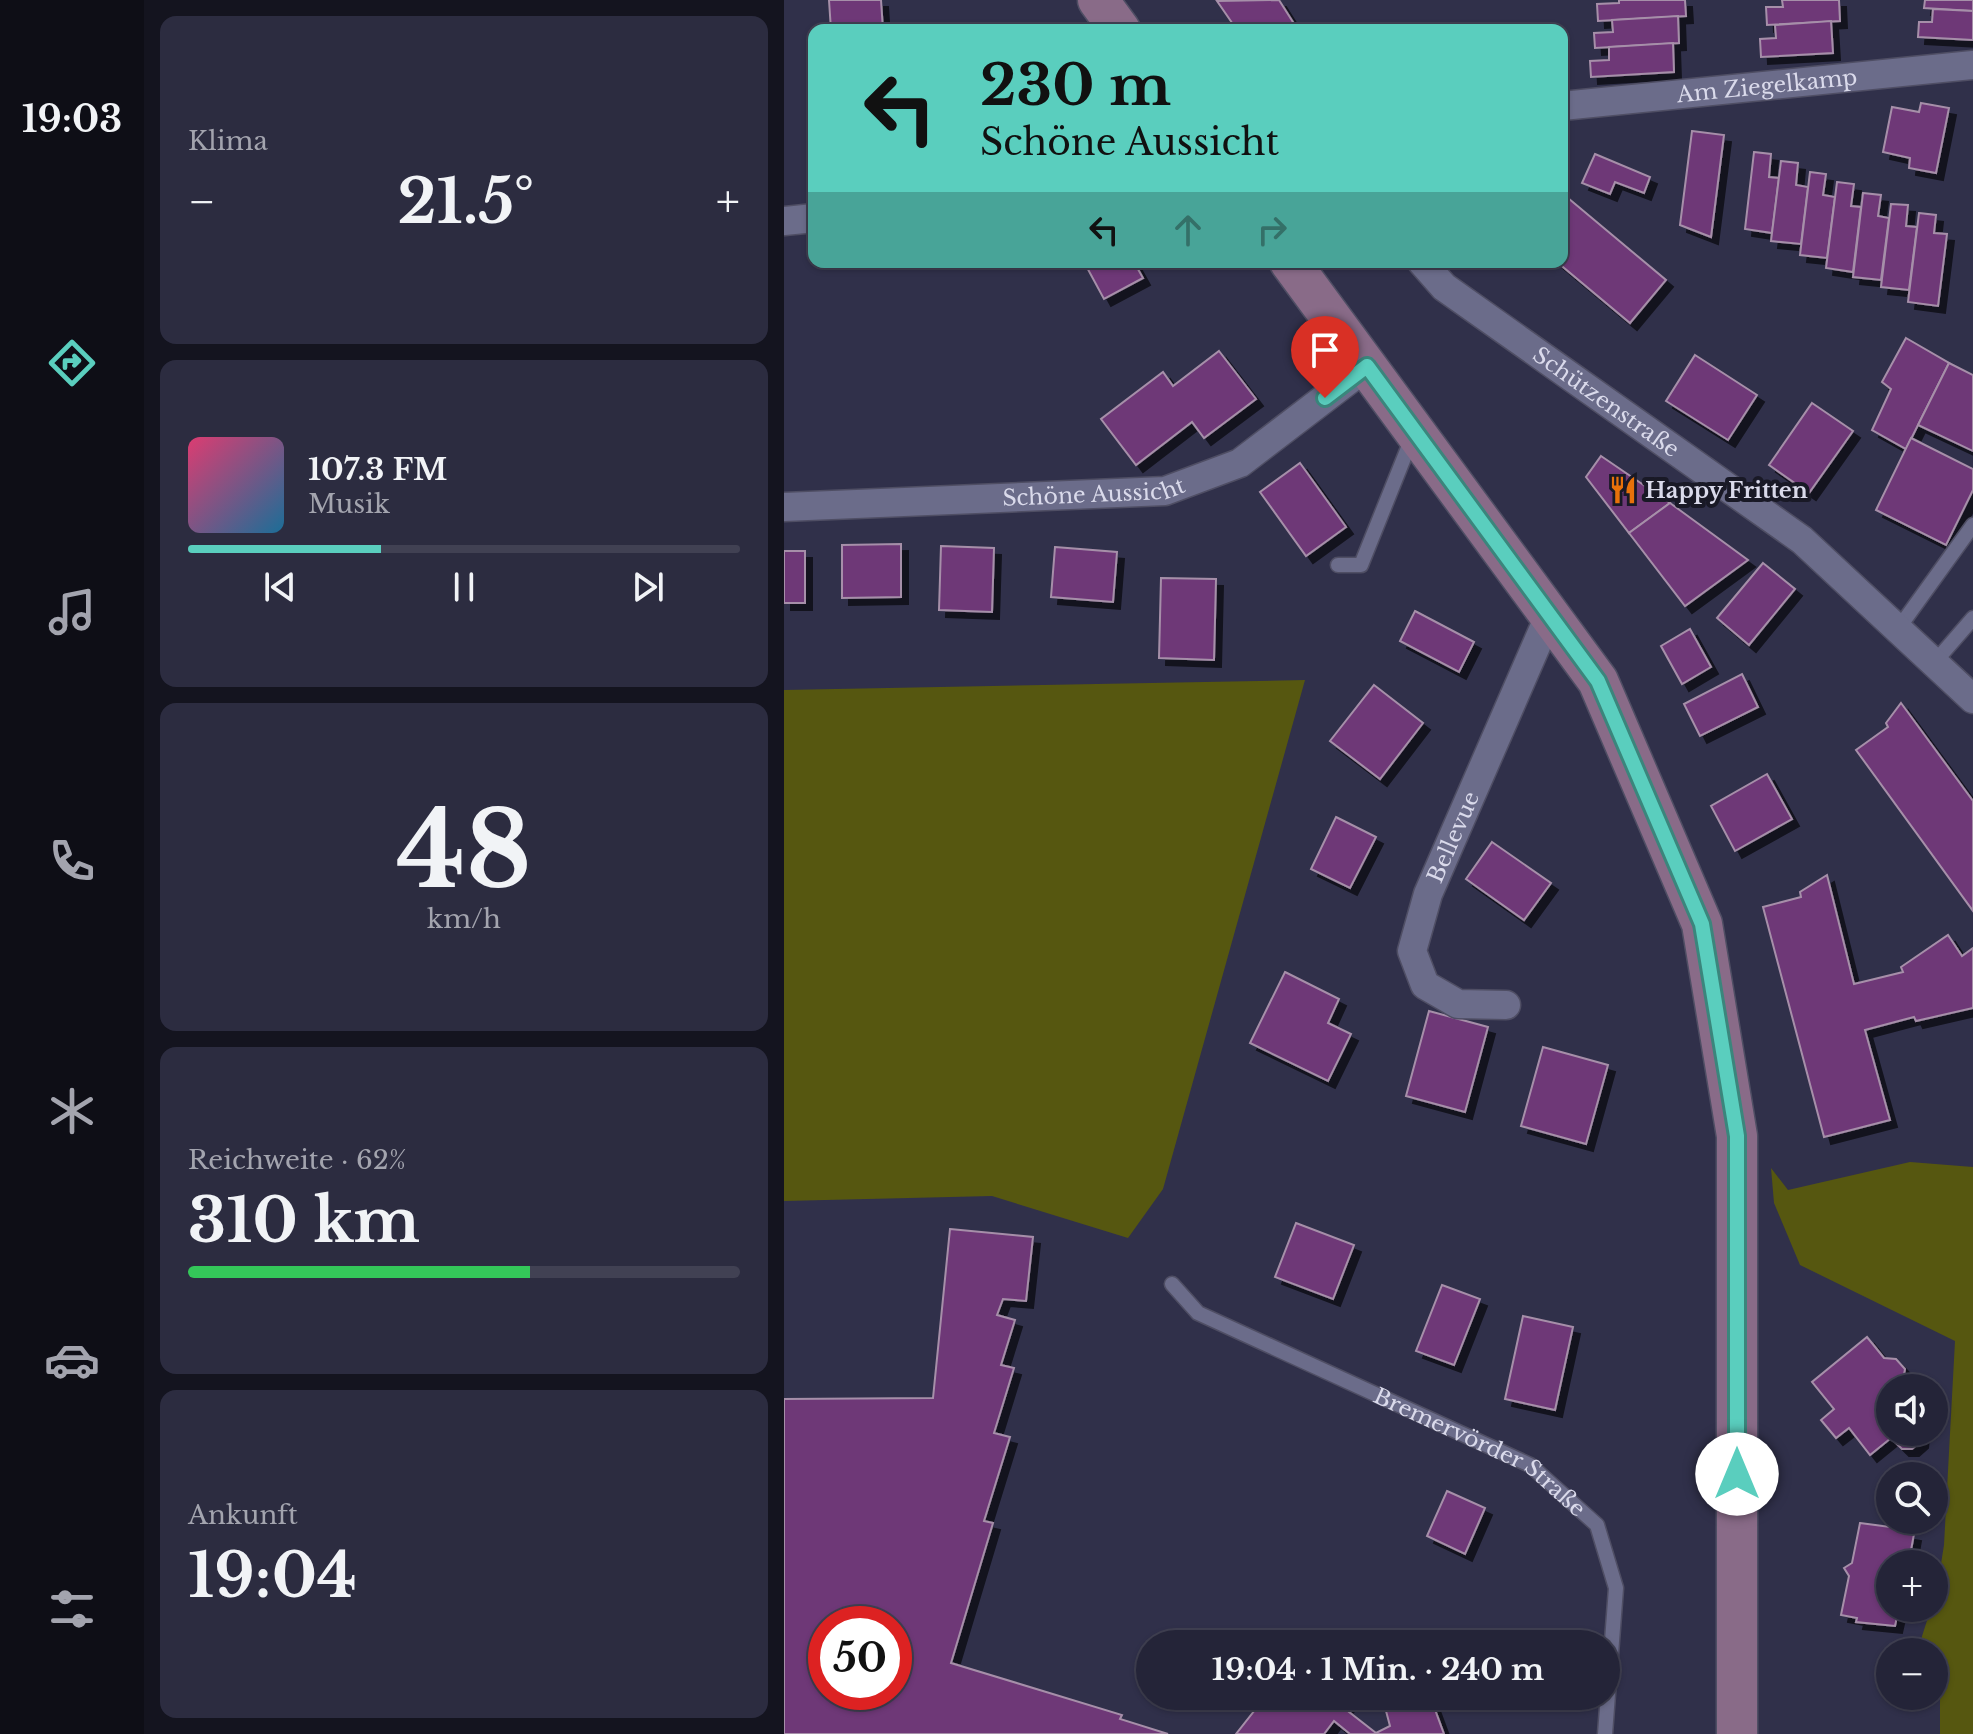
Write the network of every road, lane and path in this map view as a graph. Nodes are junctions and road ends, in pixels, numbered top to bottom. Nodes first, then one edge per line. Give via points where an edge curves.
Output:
1 (1098, 0) edge
2 (1116, 24) edge
3 (1973, 65) edge
4 (1568, 105) edge
5 (808, 219) edge
6 (784, 221) edge
7 (1294, 268) edge
8 (1427, 268) edge
9 (1367, 366) junction
10 (1415, 430) junction
11 (784, 507) edge
12 (1973, 525) edge
13 (1338, 565) dead end
14 (1550, 614) junction
15 (1973, 618) edge
16 (1898, 629) junction
17 (1934, 663) junction
18 (1973, 699) edge
19 (1506, 1005) dead end
20 (1172, 1284) dead end
21 (1605, 1734) edge
22 (1737, 1734) edge

1 - 2 main road
3 - 4 street, Am Ziegelkamp
5 - 6 street
7 - 9 main road
8 - 16 street, Schützenstraße via 1444,287 1802,540
9 - 10 main road
9 - 11 street, Schöne Aussicht via 1240,463 1165,491
10 - 13 lane via 1361,565
10 - 14 main road
12 - 16 lane
14 - 19 street, Bellevue via 1428,894 1412,951 1425,985 1458,1004
14 - 22 main road via 1598,681 1702,924 1737,1136
15 - 17 lane
16 - 17 street, Schützenstraße
17 - 18 street, Schützenstraße
20 - 21 lane, Bremervörder Straße via 1198,1313 1530,1465 1597,1525 1616,1588

